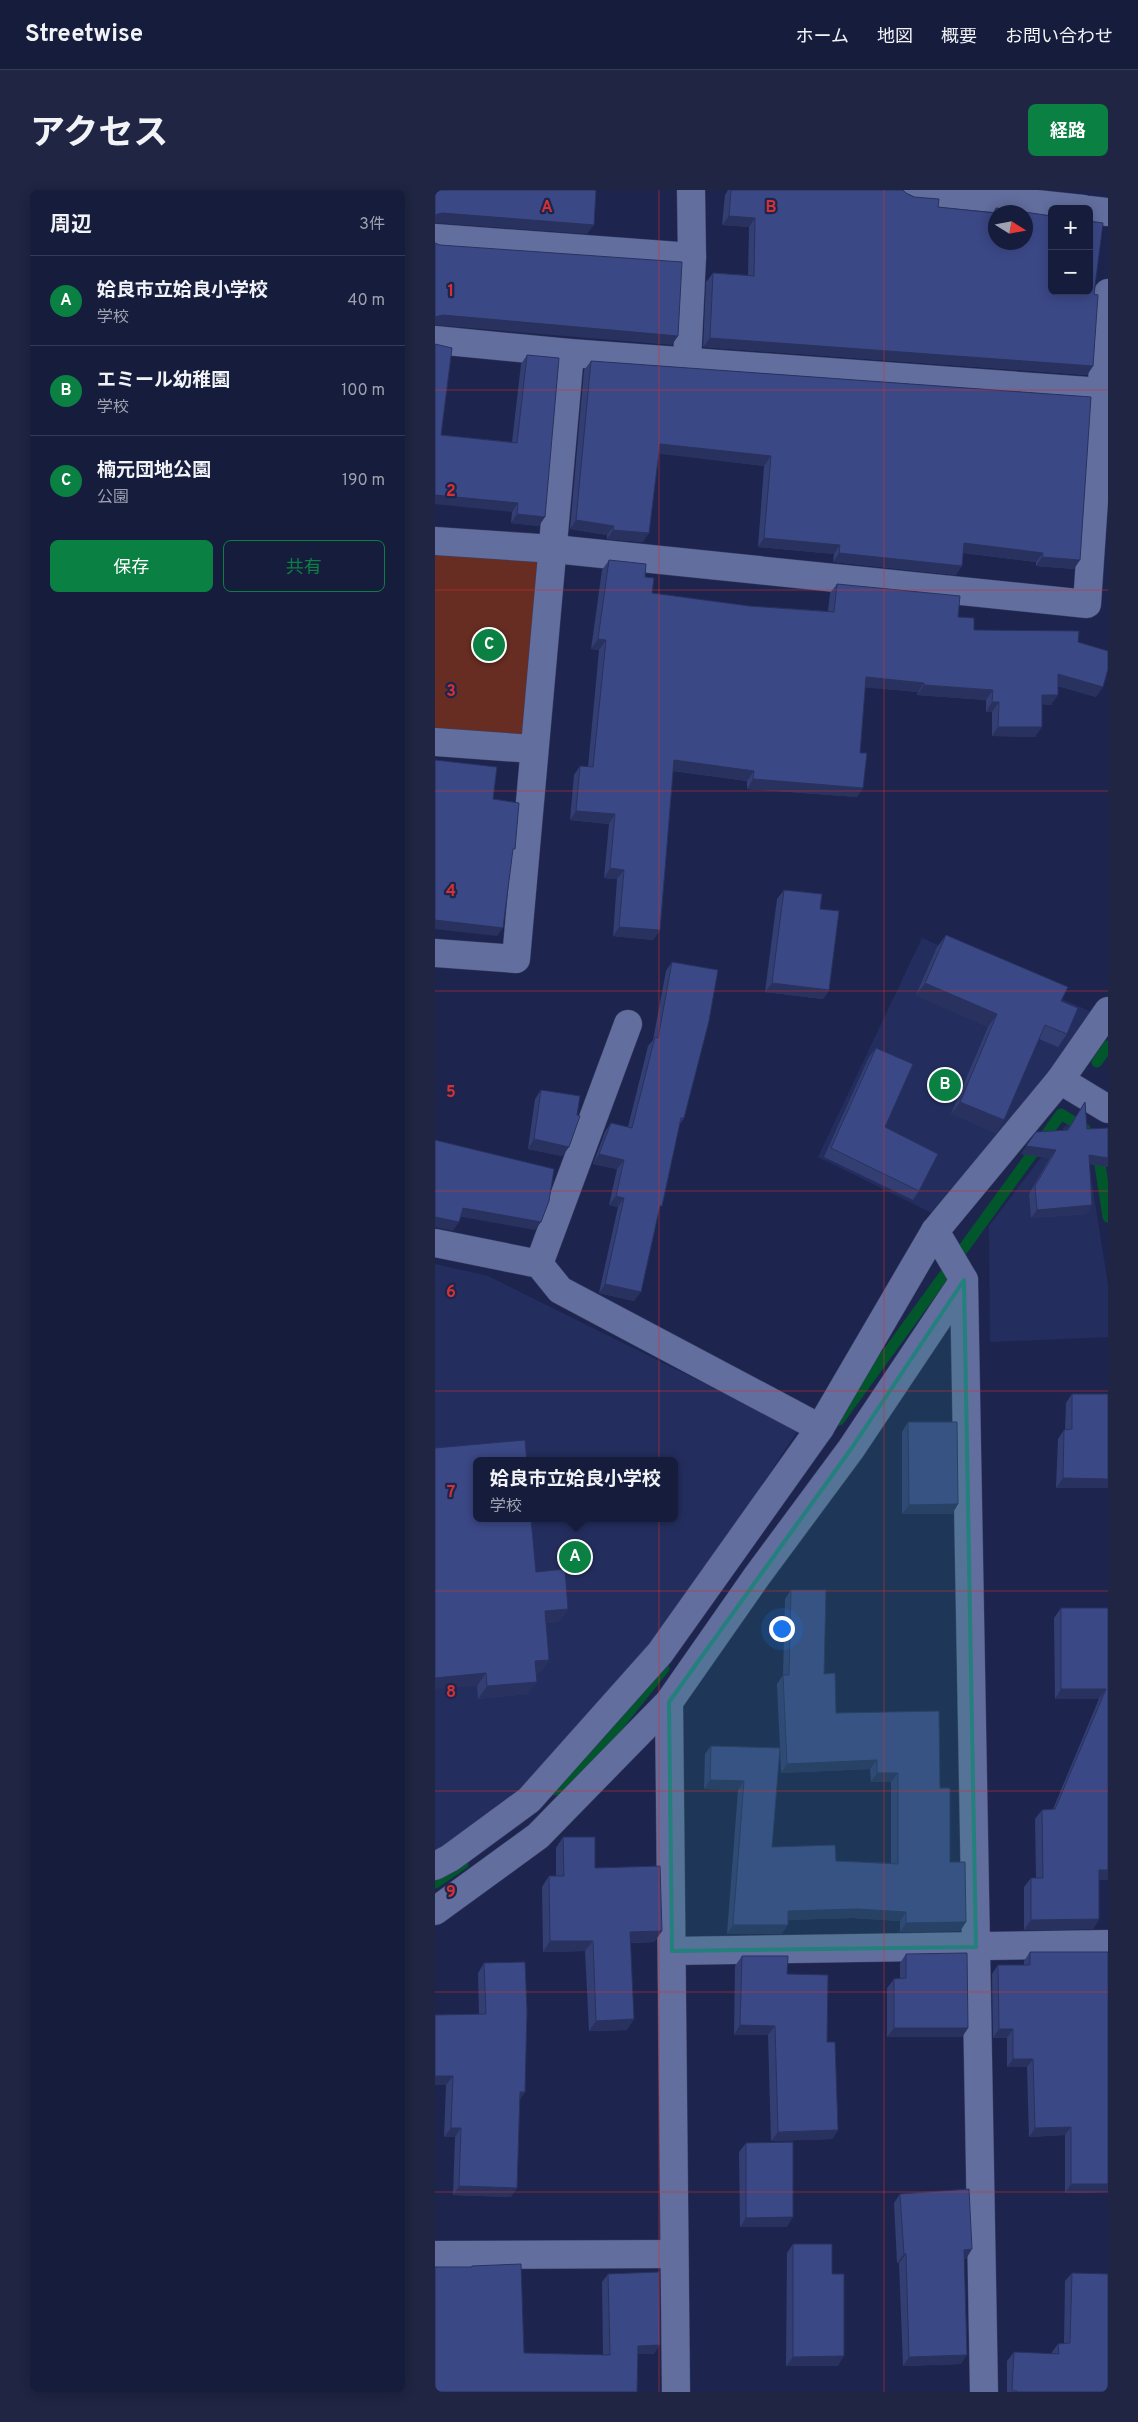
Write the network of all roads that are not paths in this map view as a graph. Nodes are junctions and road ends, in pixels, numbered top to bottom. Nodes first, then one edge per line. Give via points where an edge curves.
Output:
1 (691, 190) edge
2 (909, 190) edge
3 (1024, 195) edge
4 (1066, 205) edge
5 (1093, 210) edge
6 (1108, 212) edge
7 (435, 238) edge
8 (692, 257) junction
9 (1108, 293) edge
10 (435, 340) edge
11 (570, 353) junction
12 (687, 361) junction
13 (1101, 392) junction
14 (435, 541) edge
15 (554, 549) junction
16 (435, 742) edge
17 (533, 749) junction
18 (435, 953) edge
19 (1108, 1011) edge
20 (628, 1024) dead end
21 (1060, 1080) junction
22 (1108, 1109) edge
23 (935, 1230) junction
24 (435, 1243) edge
25 (539, 1264) junction
26 (964, 1280) junction
27 (820, 1428) junction
28 (669, 1702) junction
29 (435, 1866) edge
30 (435, 1910) edge
31 (1108, 1944) edge
32 (976, 1947) junction
33 (673, 1951) junction
34 (674, 2254) junction
35 (435, 2255) edge
36 (676, 2392) edge
37 (984, 2392) edge

1 - 8 street
2 - 3 street
3 - 4 street
5 - 6 street
7 - 8 street
8 - 12 street
9 - 13 street
10 - 11 street
11 - 12 street
11 - 15 street
12 - 13 street
13 - 15 street via 1087,604
14 - 15 street
15 - 17 street
16 - 17 street
17 - 18 street via 516,959
19 - 21 street
20 - 25 street
21 - 22 street
21 - 23 street
23 - 26 street
23 - 27 street
24 - 25 street
25 - 27 street via 560,1290
26 - 28 street via 851,1449
26 - 32 street
27 - 29 street via 660,1653 597,1726 529,1800
28 - 30 street via 538,1836
28 - 33 street
31 - 32 street
32 - 33 street
32 - 37 street
33 - 34 street
34 - 35 street
34 - 36 street

